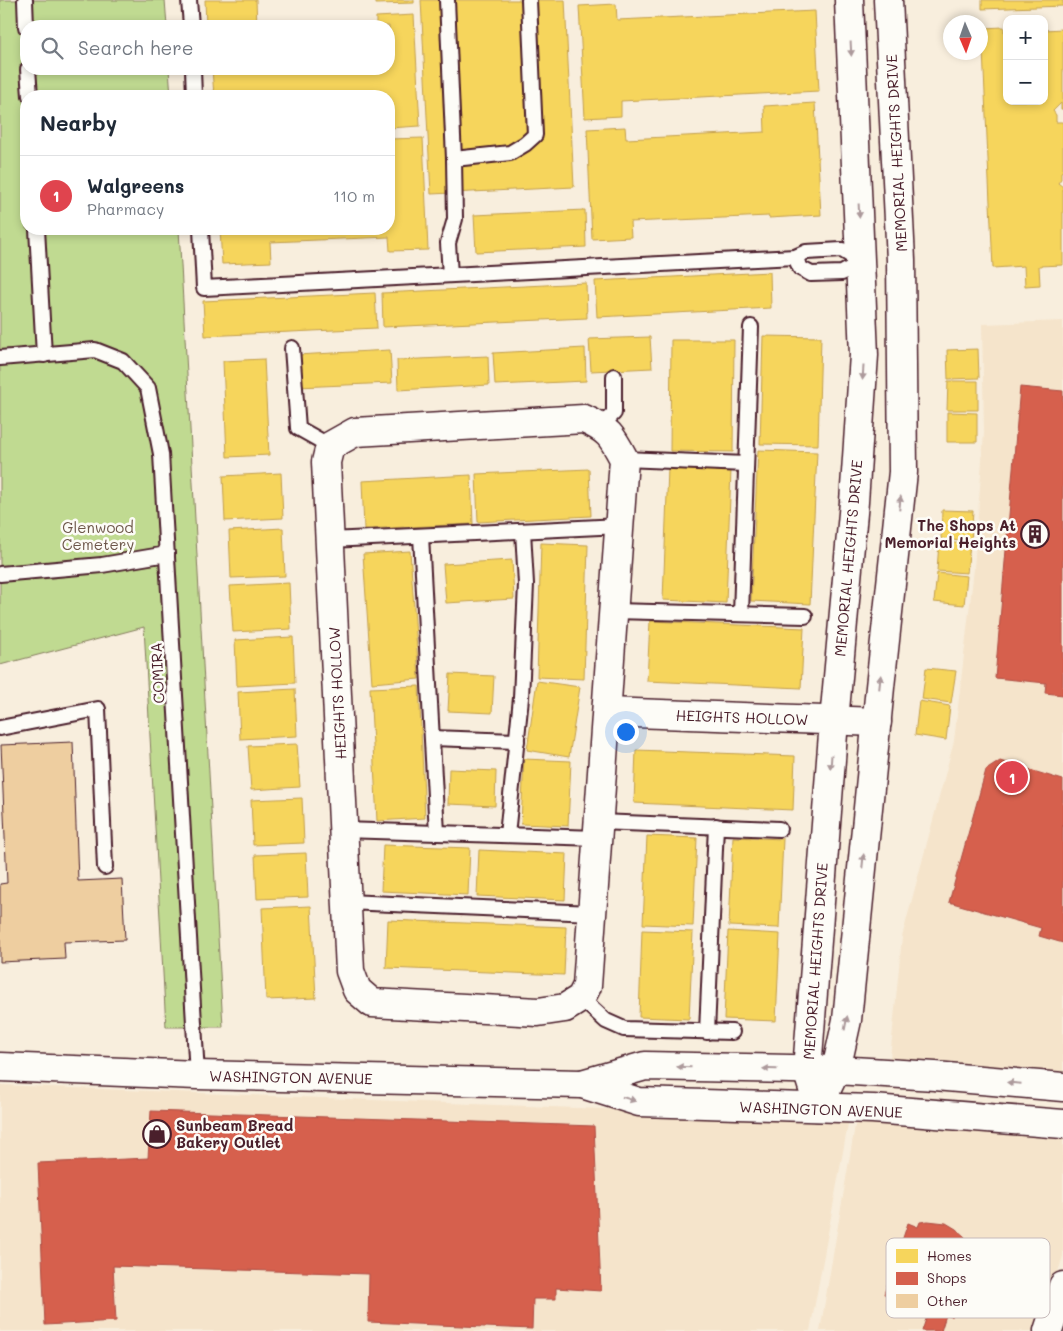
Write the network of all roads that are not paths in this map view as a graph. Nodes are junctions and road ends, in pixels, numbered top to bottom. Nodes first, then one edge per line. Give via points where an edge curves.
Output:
1 (25, 0) edge
2 (189, 0) edge
3 (446, 0) edge
4 (529, 0) edge
5 (849, 0) edge
6 (888, 0) edge
7 (26, 20) edge
8 (191, 20) edge
9 (28, 75) edge
10 (193, 75) edge
11 (30, 90) edge
12 (194, 90) edge
13 (454, 159) junction
14 (37, 235) edge
15 (201, 235) edge
16 (794, 257) junction
17 (901, 260) junction
18 (861, 262) junction
19 (450, 275) junction
20 (751, 327) dead end
21 (292, 348) dead end
22 (44, 355) junction
23 (0, 358) edge
24 (614, 376) dead end
25 (601, 426) junction
26 (330, 446) junction
27 (624, 459) junction
28 (746, 464) junction
29 (620, 526) junction
30 (523, 531) junction
31 (421, 536) junction
32 (330, 540) junction
33 (167, 554) junction
34 (0, 574) edge
35 (614, 611) junction
36 (741, 614) junction
37 (805, 616) dead end
38 (606, 712) junction
39 (834, 721) junction
40 (877, 722) junction
41 (0, 728) edge
42 (432, 738) junction
43 (517, 741) junction
44 (716, 826) junction
45 (779, 828) dead end
46 (343, 830) junction
47 (598, 830) junction
48 (437, 833) junction
49 (507, 835) junction
50 (105, 867) dead end
51 (347, 902) junction
52 (592, 912) junction
53 (581, 998) junction
54 (707, 1032) junction
55 (732, 1032) dead end
56 (0, 1067) edge
57 (733, 1068) junction
58 (807, 1070) junction
59 (836, 1070) junction
60 (197, 1075) junction
61 (582, 1084) junction
62 (1063, 1087) edge
63 (730, 1105) junction
64 (818, 1107) junction
65 (1063, 1124) edge
66 (1063, 1286) edge
67 (1048, 1331) edge

1 - 7 lane
2 - 8 lane
3 - 13 lane
4 - 13 lane via 535,135 510,153
5 -> 18 street, MEMORIAL HEIGHTS DRIVE
6 - 17 street, MEMORIAL HEIGHTS DRIVE
9 - 11 lane
10 - 12 lane
13 - 19 lane via 455,219 448,243
14 - 22 lane
15 - 19 lane via 204,288
16 - 18 lane via 806,252 842,250
16 - 18 lane via 800,268 811,274 842,273
16 - 19 lane
17 - 18 street
40 -> 17 street, MEMORIAL HEIGHTS DRIVE via 903,472
18 -> 39 street, MEMORIAL HEIGHTS DRIVE via 864,355
20 - 28 lane
21 - 26 lane via 298,428
22 - 23 lane, COMIRA
22 - 33 lane, COMIRA via 94,350 123,361 148,388 161,454
24 - 25 lane via 614,413
25 - 26 street via 584,419 355,432
25 - 27 street via 613,438
26 - 32 street, HEIGHTS HOLLOW via 326,462
27 - 28 lane
27 - 29 street
28 - 36 lane
29 - 30 lane
29 - 35 street
30 - 31 lane
30 - 43 lane via 526,584
31 - 32 lane
31 - 42 lane
32 - 46 street, HEIGHTS HOLLOW
33 - 34 lane via 102,565
33 - 60 lane, COMIRA
35 - 36 lane
35 - 38 street
36 - 37 lane
38 - 39 street, HEIGHTS HOLLOW
38 - 47 street
39 - 40 street, HEIGHTS HOLLOW
39 -> 58 street, MEMORIAL HEIGHTS DRIVE
59 -> 40 street, MEMORIAL HEIGHTS DRIVE via 847,1020
41 - 50 lane via 98,709
42 - 43 lane
42 - 48 lane
43 - 49 lane
44 - 45 lane
44 - 47 lane
44 - 54 lane
46 - 48 lane
46 - 51 street, HEIGHTS HOLLOW
47 - 49 lane
47 - 52 street
48 - 49 lane
51 - 52 lane
51 - 53 street, HEIGHTS HOLLOW via 350,971 357,990 372,1003 538,1012 565,1008
52 - 53 street via 587,986
53 - 54 lane via 606,1021 624,1029
54 - 55 lane
56 - 60 street, WASHINGTON AVENUE
58 -> 57 street, WASHINGTON AVENUE
57 -> 61 street, WASHINGTON AVENUE via 645,1066
57 - 63 street
58 - 59 street, WASHINGTON AVENUE
58 - 64 street, MEMORIAL HEIGHTS DRIVE
62 -> 59 street, WASHINGTON AVENUE
59 - 64 street, MEMORIAL HEIGHTS DRIVE
60 - 61 street, WASHINGTON AVENUE
61 -> 63 street, WASHINGTON AVENUE via 639,1102
63 - 64 street, WASHINGTON AVENUE
64 - 65 street, WASHINGTON AVENUE
66 - 67 street

